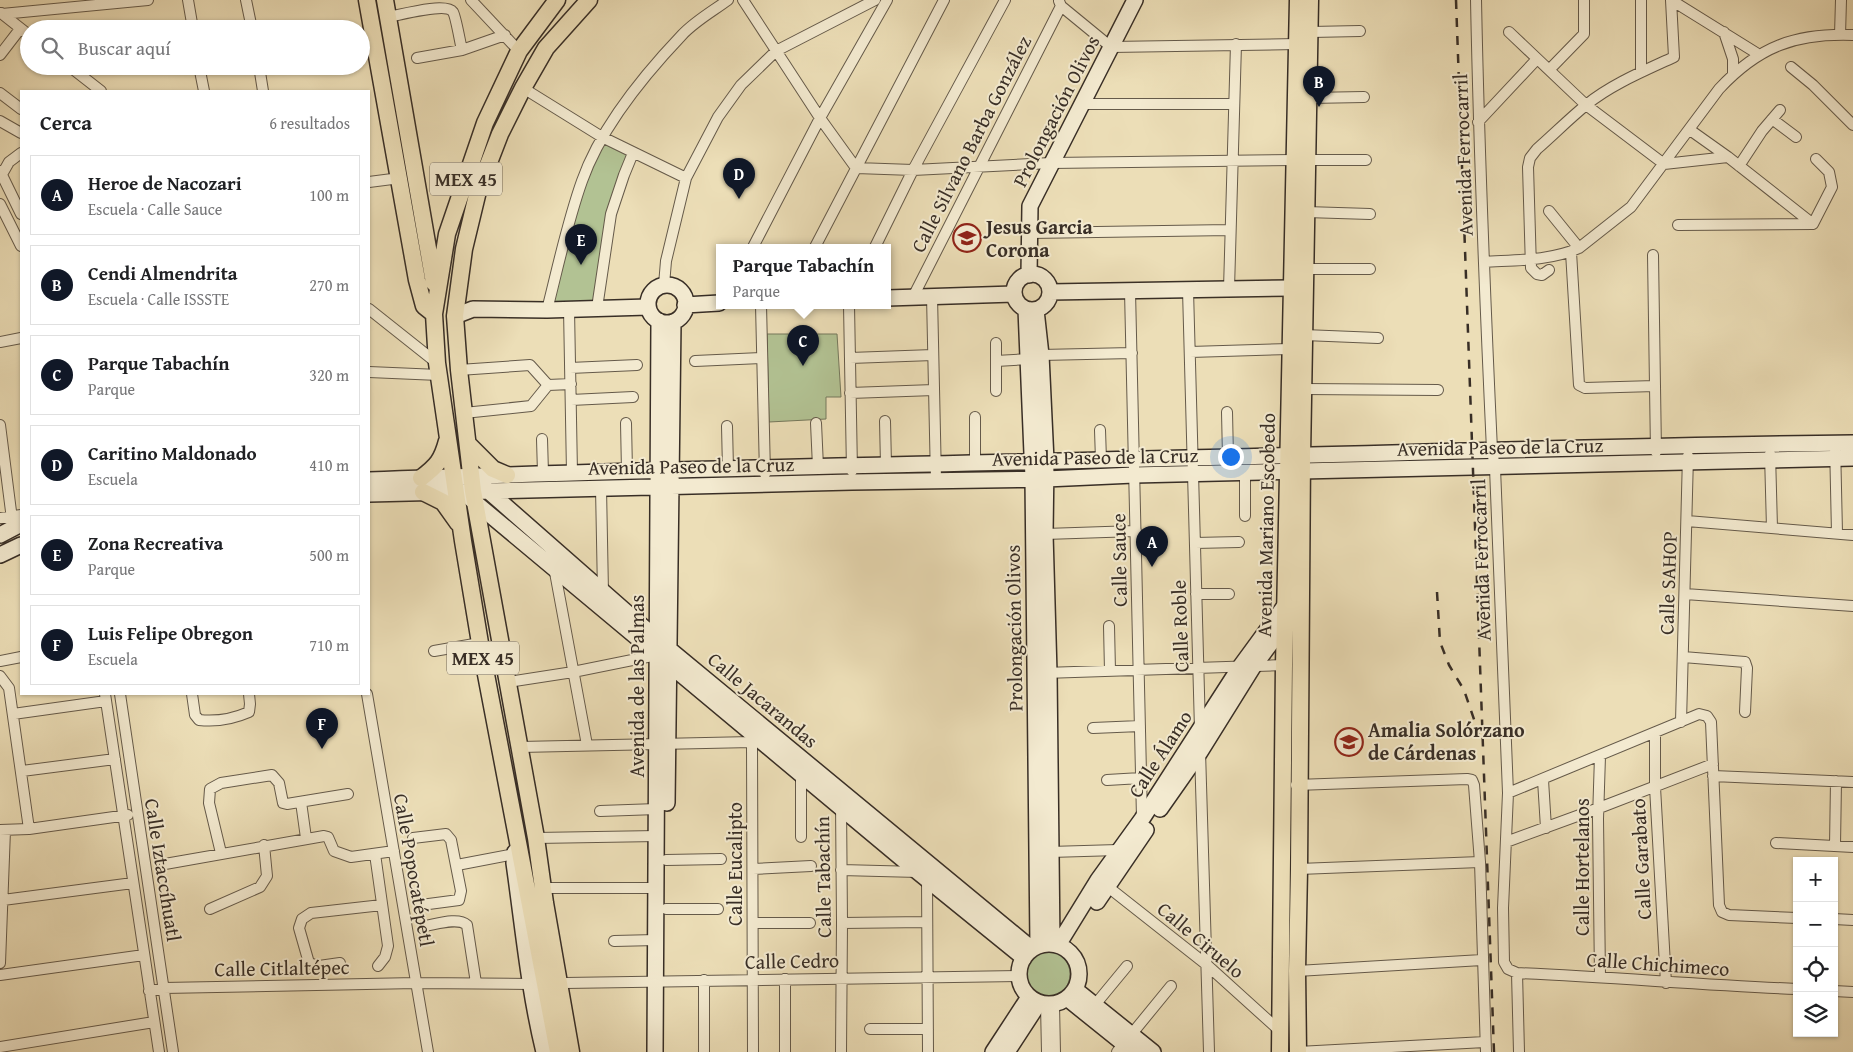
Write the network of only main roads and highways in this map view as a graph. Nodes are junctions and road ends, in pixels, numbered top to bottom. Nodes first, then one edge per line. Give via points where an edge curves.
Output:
1 (368, 0) edge
2 (385, 0) edge
3 (557, 0) edge
4 (589, 0) edge
5 (1298, 0) edge
6 (1310, 0) edge
7 (1301, 160) junction
8 (436, 293) junction
9 (458, 296) junction
10 (434, 314) junction
11 (455, 316) junction
12 (447, 438) junction
13 (468, 444) junction
14 (1295, 456) junction
15 (1295, 473) junction
16 (506, 474) road end
17 (468, 489) junction
18 (460, 527) junction
19 (1293, 605) junction
20 (1298, 925) junction
21 (558, 1052) edge
22 (571, 1052) edge
23 (1280, 1052) edge
24 (1289, 1052) edge
25 (1298, 1052) edge

1 - 10 main road via 422,298 424,306
2 - 8 main road
3 - 8 main road, MEX 45 via 519,51 485,123 447,234
4 - 9 main road, MEX 45 via 546,48 500,134 478,191 464,249
5 - 7 main road, Avenida Mariano Escobedo via 1296,44
6 - 7 main road, Avenida Mariano Escobedo via 1309,98
7 - 14 main road, Avenida Mariano Escobedo via 1290,349
7 - 14 main road, Avenida Mariano Escobedo via 1306,212 1304,389
8 - 9 main road
8 - 10 main road, MEX 45
9 - 11 main road, MEX 45
10 - 11 main road
10 - 12 main road, MEX 45
11 - 13 main road, MEX 45
12 - 17 main road, MEX 45
12 - 18 main road via 444,452 422,485 443,502
13 - 16 main road via 493,469
13 - 17 main road, MEX 45
14 - 15 main road, Avenida Mariano Escobedo
15 - 19 main road, Avenida Mariano Escobedo
15 - 19 main road, Avenida Mariano Escobedo via 1301,588
17 - 18 main road, MEX 45
17 - 22 main road, MEX 45 via 520,747
18 - 21 main road, MEX 45
19 - 20 main road, Avenida Mariano Escobedo via 1300,785
19 - 23 main road, Avenida Mariano Escobedo via 1285,623
20 - 24 main road via 1290,948
20 - 25 main road, Avenida Mariano Escobedo

